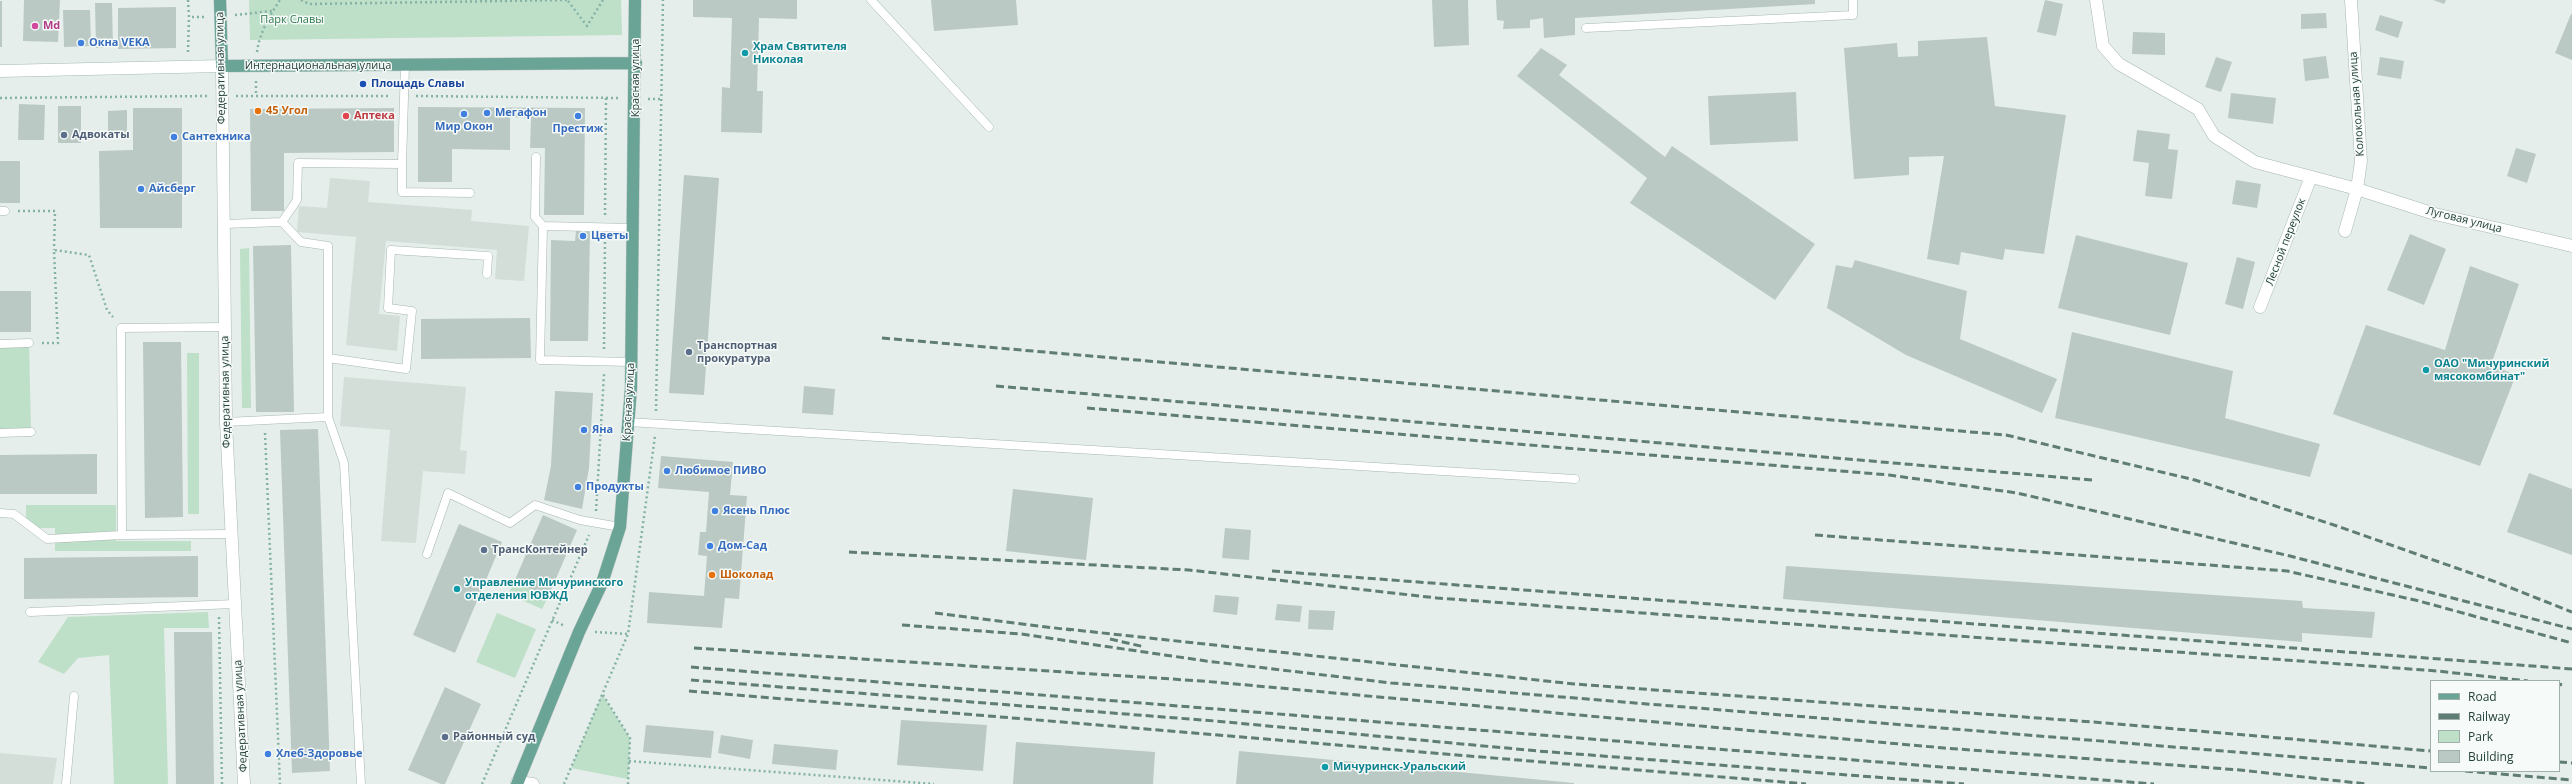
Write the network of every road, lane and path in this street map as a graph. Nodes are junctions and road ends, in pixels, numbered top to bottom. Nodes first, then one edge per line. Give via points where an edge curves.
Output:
1 (188, 0) edge
2 (220, 0) edge
3 (280, 0) edge
4 (302, 0) edge
5 (567, 0) edge
6 (603, 0) edge
7 (635, 0) edge
8 (871, 0) edge
9 (1853, 0) edge
10 (2096, 0) edge
11 (2350, 0) edge
12 (273, 11) junction
13 (189, 17) junction
14 (220, 17) junction
15 (1586, 28) dead end
16 (180, 52) dead end
17 (636, 63) junction
18 (405, 65) junction
19 (222, 66) junction
20 (256, 66) junction
21 (0, 71) edge
22 (222, 96) junction
23 (404, 96) junction
24 (0, 98) edge
25 (606, 98) junction
26 (636, 98) junction
27 (662, 99) dead end
28 (989, 127) dead end
29 (536, 157) dead end
30 (402, 164) junction
31 (2311, 177) junction
32 (2357, 188) junction
33 (470, 193) dead end
34 (3, 211) edge
35 (282, 222) junction
36 (224, 224) junction
37 (543, 226) junction
38 (605, 228) junction
39 (634, 228) junction
40 (2345, 231) dead end
41 (2572, 246) edge
42 (54, 250) junction
43 (487, 274) dead end
44 (2260, 307) dead end
45 (225, 327) junction
46 (121, 328) junction
47 (29, 343) joint
48 (0, 344) edge
49 (328, 358) junction
50 (604, 362) junction
51 (631, 362) junction
52 (328, 417) junction
53 (264, 420) junction
54 (226, 422) junction
55 (628, 422) junction
56 (32, 432) dead end
57 (0, 433) edge
58 (1575, 479) dead end
59 (0, 513) edge
60 (595, 522) junction
61 (620, 526) junction
62 (232, 534) junction
63 (122, 535) junction
64 (427, 554) dead end
65 (235, 604) junction
66 (218, 605) junction
67 (30, 612) dead end
68 (602, 694) dead end
69 (74, 696) dead end
70 (629, 761) junction
71 (517, 783) edge
72 (66, 784) edge
73 (222, 784) edge
74 (244, 784) edge
75 (280, 784) edge
76 (361, 784) edge
77 (482, 784) edge
78 (533, 784) edge
79 (628, 784) edge
80 (934, 784) edge

1 - 13 path
2 - 14 main road, Федеративная улица
3 - 12 path
4 - 5 path via 309,4
5 - 6 path via 588,26
7 - 17 main road, Красная улица
8 - 28 lane
9 - 15 lane via 1854,15
10 - 31 street via 2103,46 2119,64 2198,109 2214,136 2255,162
11 - 32 street, Колокольная улица via 2361,162
12 - 14 path
12 - 20 path via 258,43
13 - 14 path
13 - 16 path via 188,52
14 - 19 main road, Федеративная улица
17 - 18 main road, Интернациональная улица
17 - 26 main road, Красная улица
18 - 20 main road, Интернациональная улица
18 - 23 lane
19 - 20 main road, Интернациональная улица
19 - 21 street, Интернациональная улица
19 - 22 street, Федеративная улица
22 - 23 path
22 - 24 path
22 - 36 street, Федеративная улица
23 - 25 path
23 - 30 lane
25 - 26 path
25 - 38 path
26 - 27 path
26 - 39 main road, Красная улица
29 - 37 lane via 535,217
30 - 33 lane via 402,192
30 - 35 lane via 298,163 297,200
31 - 32 street
31 - 44 street, Лесной переулок
32 - 40 street, Колокольная улица
32 - 41 street, Луговая улица via 2435,214
34 - 42 path via 55,211
35 - 36 lane
35 - 49 lane via 301,242 328,246
36 - 45 street, Федеративная улица
37 - 38 lane
37 - 50 lane via 540,360
38 - 39 lane
38 - 50 path
39 - 51 main road, Красная улица
42 - 46 path via 89,255 107,310
42 - 47 path via 58,343
43 - 49 lane via 488,256 391,250 388,308 412,311 406,369
45 - 46 lane
45 - 54 street, Федеративная улица
46 - 63 lane
47 - 48 lane
49 - 52 lane
50 - 51 lane
50 - 60 path
51 - 55 main road, Красная улица
52 - 53 lane
52 - 76 lane via 344,463
53 - 54 lane
53 - 75 path
54 - 62 street, Федеративная улица
55 - 58 lane
55 - 61 main road, Красная улица
56 - 57 lane
59 - 63 lane via 14,514 47,539
60 - 61 lane
60 - 64 lane via 535,505 510,523 448,493
60 - 77 path
61 - 71 main road, Красная улица via 602,583 579,632
62 - 63 lane
62 - 65 street, Федеративная улица
65 - 66 lane
65 - 74 street, Федеративная улица
66 - 67 lane
66 - 73 path
68 - 70 path via 630,738
69 - 72 lane
70 - 79 path
70 - 80 path
71 - 78 street

